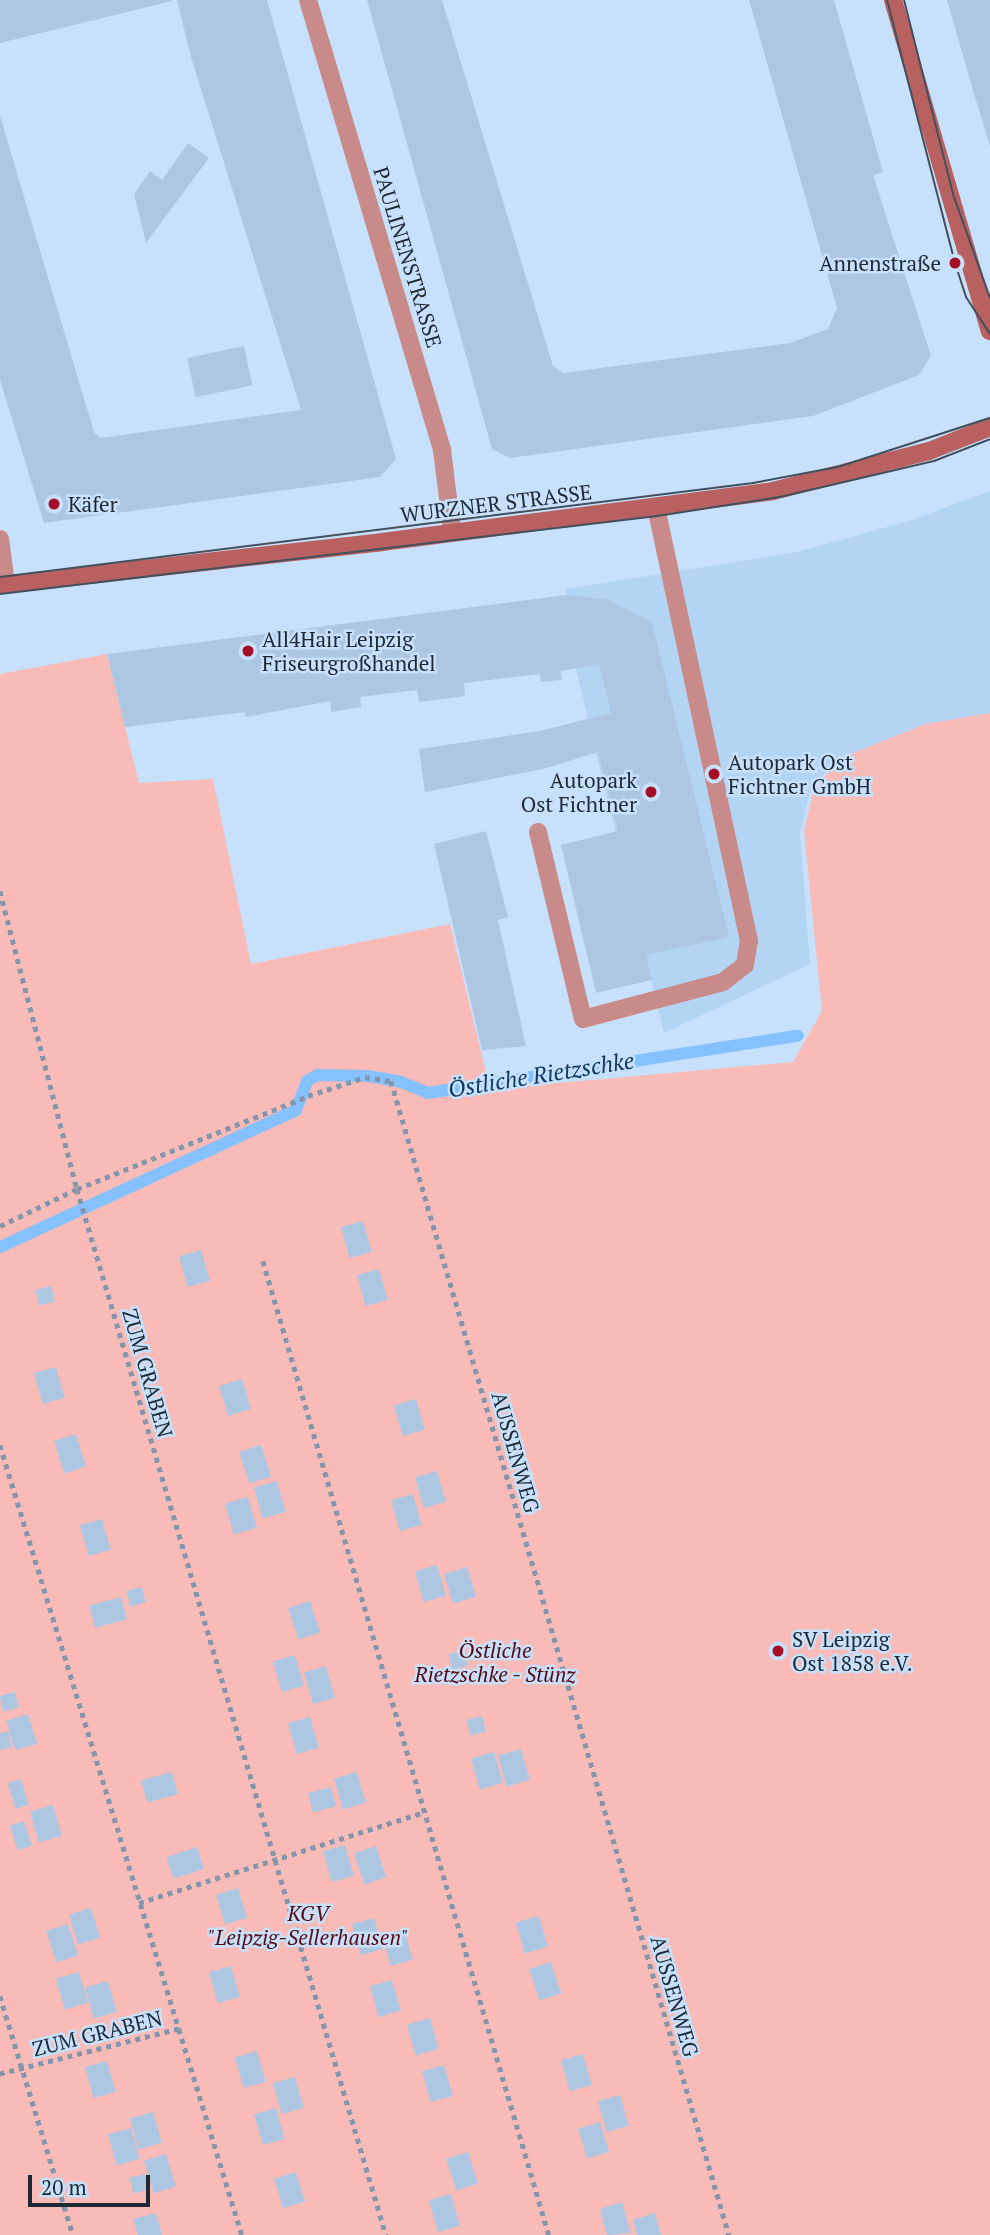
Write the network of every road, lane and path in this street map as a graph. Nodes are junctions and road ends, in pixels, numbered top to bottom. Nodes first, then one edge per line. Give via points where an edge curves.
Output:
1 (308, 0) edge
2 (893, 0) edge
3 (990, 331) edge
4 (990, 428) edge
5 (656, 507) junction
6 (452, 530) junction
7 (0, 539) edge
8 (3, 584) edge
9 (538, 832) dead end
10 (0, 891) edge
11 (77, 1189) junction
12 (0, 1226) edge
13 (263, 1261) dead end
14 (0, 1445) edge
15 (425, 1812) junction
16 (275, 1860) junction
17 (139, 1903) junction
18 (0, 1996) edge
19 (179, 2029) junction
20 (22, 2068) junction
21 (0, 2074) edge
22 (73, 2235) edge
23 (242, 2235) edge
24 (386, 2235) edge
25 (549, 2235) edge
26 (729, 2235) edge

1 - 6 street, PAULINENSTRASSE via 442,450
2 - 3 main road
4 - 5 main road, WURZNER STRASSE via 929,451 773,491
5 - 6 main road, WURZNER STRASSE
5 - 9 street via 749,941 745,965 723,982 583,1019
6 - 8 main road, WURZNER STRASSE
7 - 8 street
10 - 11 path, ZUM GRABEN
11 - 12 path, AUSSENWEG
11 - 16 path, ZUM GRABEN
11 - 26 path, AUSSENWEG via 309,1096 365,1077 391,1081
13 - 15 path
14 - 17 path, ZUM GRABEN
15 - 16 path
15 - 25 path
16 - 17 path
16 - 24 path, ZUM GRABEN
17 - 19 path, ZUM GRABEN
18 - 20 path
19 - 20 path, ZUM GRABEN
19 - 23 path
20 - 21 path, ZUM GRABEN
20 - 22 path

